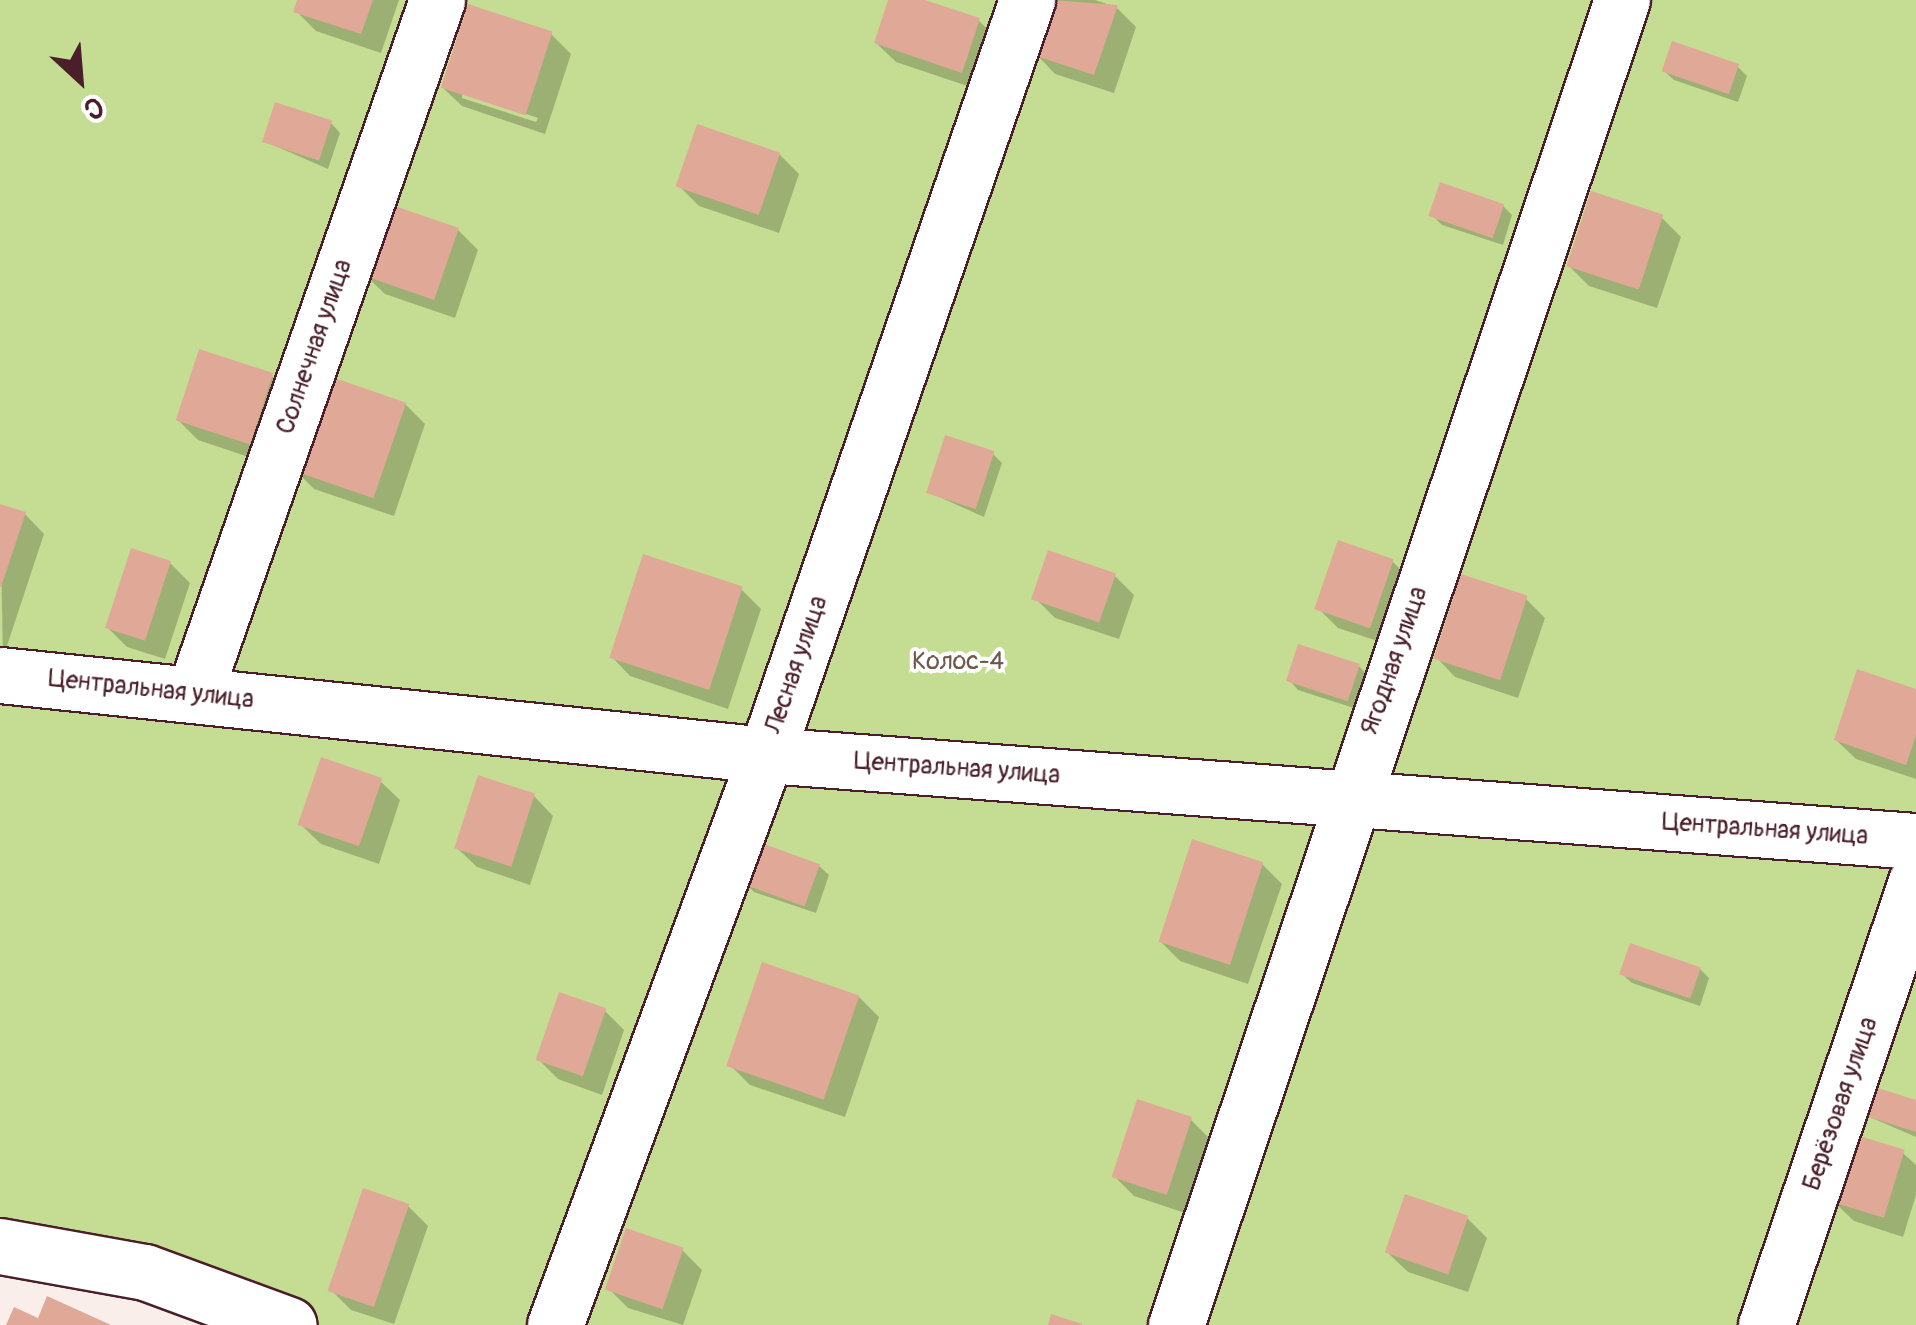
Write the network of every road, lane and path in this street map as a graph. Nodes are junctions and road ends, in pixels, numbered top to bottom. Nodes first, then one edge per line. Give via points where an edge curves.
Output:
1 (436, 0) edge
2 (1027, 0) edge
3 (1622, 0) edge
4 (0, 675) edge
5 (194, 694) junction
6 (766, 754) junction
7 (1348, 798) junction
8 (1916, 841) edge
9 (1916, 882) edge
10 (0, 1246) edge
11 (289, 1325) edge
12 (555, 1325) edge
13 (1176, 1325) edge
14 (1766, 1325) edge

1 - 5 street, Солнечная улица
2 - 6 street, Лесная улица
3 - 7 street, Ягодная улица
4 - 5 street, Центральная улица
5 - 6 street, Центральная улица
6 - 7 street, Центральная улица
6 - 12 street, Лесная улица
7 - 8 street, Центральная улица
7 - 13 street, Ягодная улица
9 - 14 street, Берёзовая улица
10 - 11 street via 145,1272

